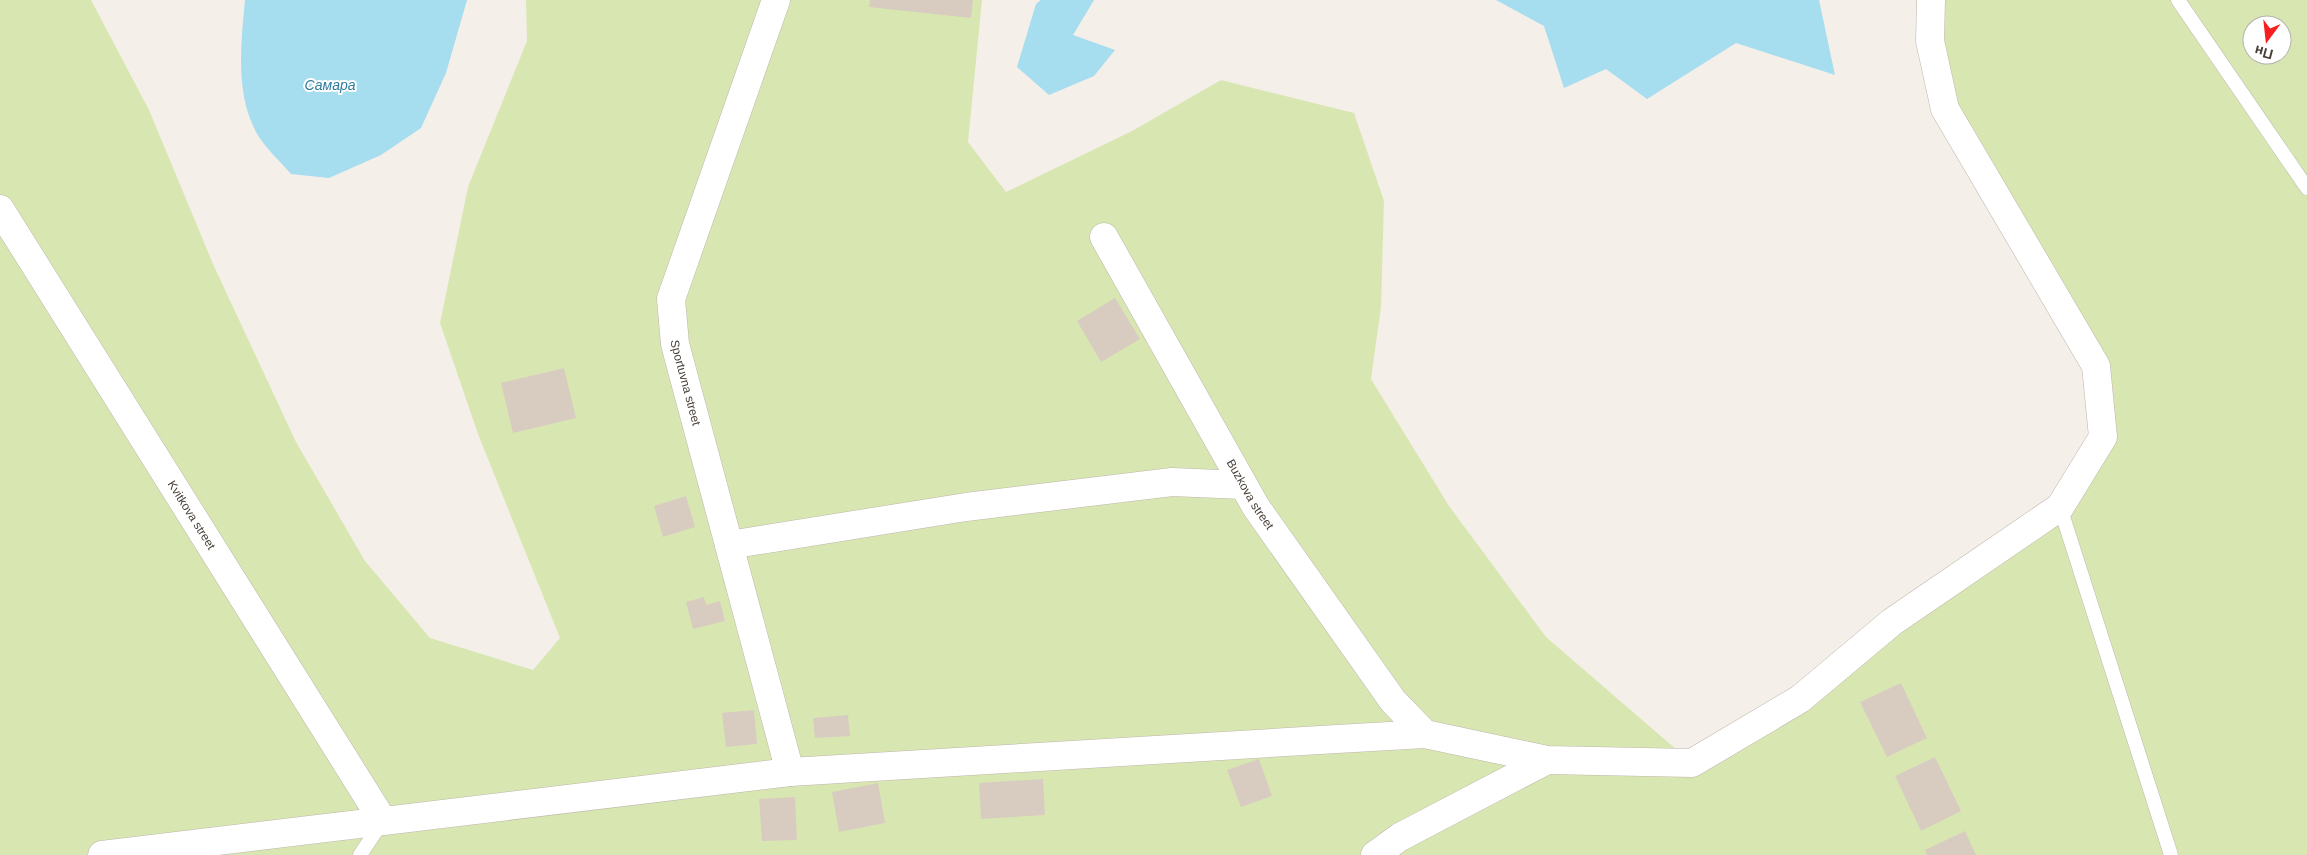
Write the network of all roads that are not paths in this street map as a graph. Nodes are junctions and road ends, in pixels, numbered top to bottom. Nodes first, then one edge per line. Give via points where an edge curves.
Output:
1 (776, 0) edge
2 (1932, 0) edge
3 (2178, 0) edge
4 (2307, 188) edge
5 (0, 209) edge
6 (1104, 237) dead end
7 (1243, 485) junction
8 (2060, 507) junction
9 (729, 545) junction
10 (1425, 734) junction
11 (1547, 760) junction
12 (790, 772) junction
13 (383, 821) junction
14 (102, 855) edge
15 (360, 855) edge
16 (1374, 855) edge
17 (2171, 855) edge

1 - 9 street, Sportuvna street via 672,299 675,344
2 - 8 street via 1930,41 1945,109 2096,366 2103,437
3 - 4 lane
5 - 13 street, Kvitkova street
6 - 7 street, Buzkova street
7 - 9 street via 1172,482 966,507
7 - 10 street, Buzkova street via 1393,701
8 - 11 street via 1892,622 1800,699 1692,763
8 - 17 lane
9 - 12 street, Sportuvna street
10 - 11 street
10 - 12 street
11 - 16 street via 1400,837
12 - 13 street
13 - 14 street
13 - 15 lane

